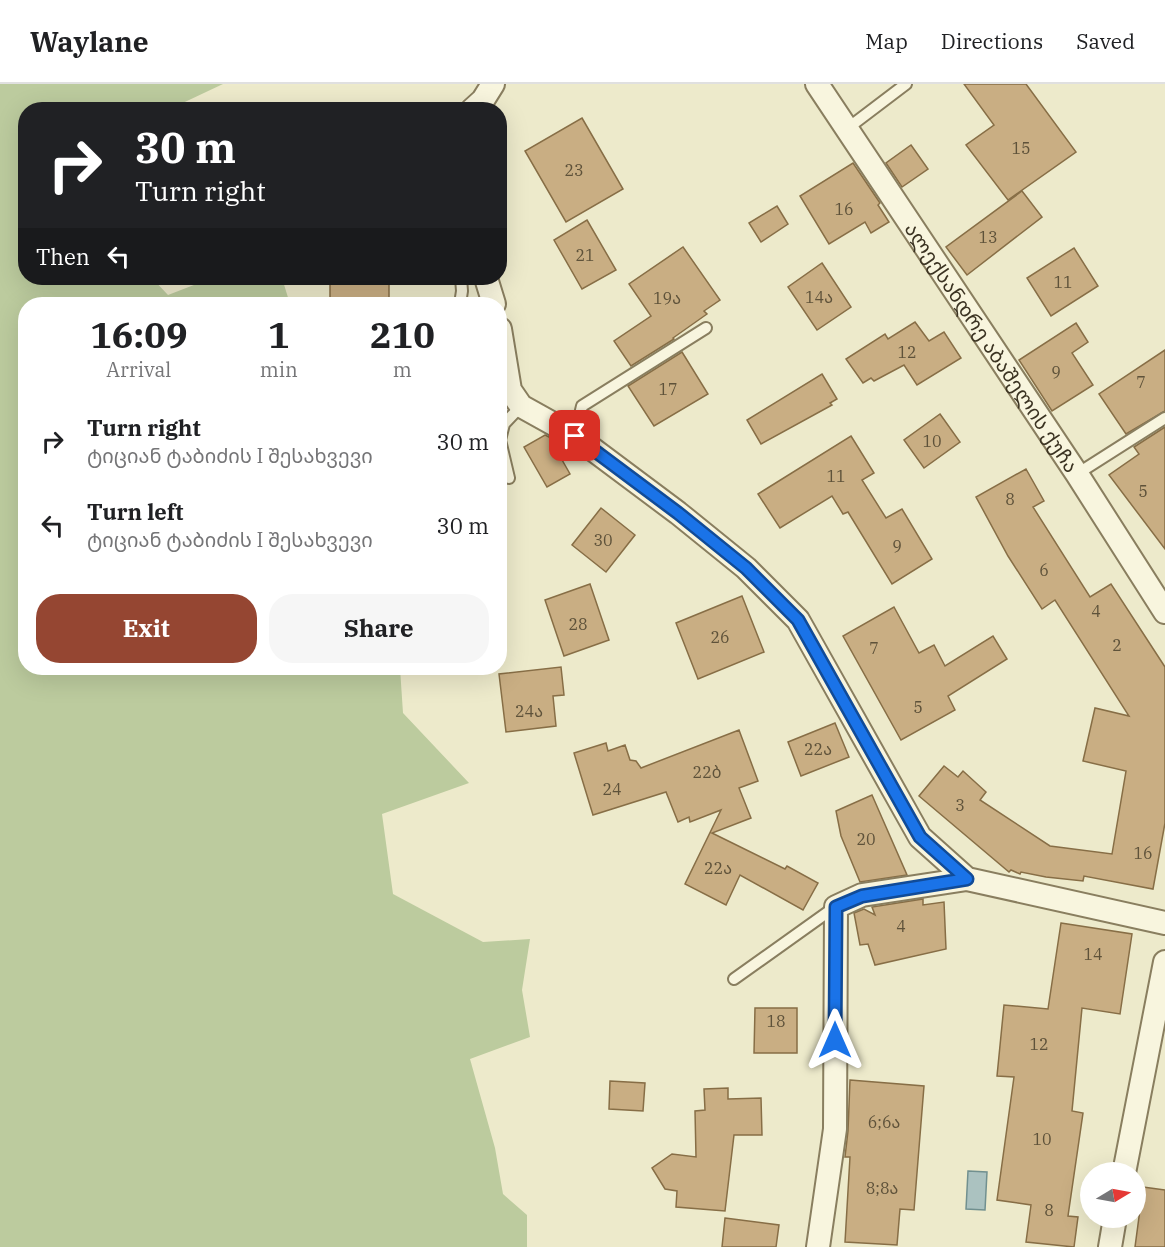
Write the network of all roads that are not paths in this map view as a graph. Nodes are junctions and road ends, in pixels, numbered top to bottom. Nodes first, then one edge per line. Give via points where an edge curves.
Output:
1 (493, 84) edge
2 (818, 84) edge
3 (906, 84) edge
4 (481, 102) edge
5 (848, 128) junction
6 (706, 328) dead end
7 (507, 372) edge
8 (521, 406) junction
9 (1165, 417) edge
10 (507, 421) edge
11 (575, 436) junction
12 (507, 468) edge
13 (1077, 474) junction
14 (509, 478) dead end
15 (1165, 612) edge
16 (967, 879) junction
17 (836, 907) junction
18 (1165, 923) edge
19 (1165, 962) edge
20 (734, 979) dead end
21 (1126, 1162) edge
22 (1113, 1228) edge
23 (818, 1247) edge
24 (1110, 1247) edge

1 - 4 street
2 - 5 street, ალექსანდრე აბაშელის ქუჩა
3 - 5 lane
5 - 13 street, ალექსანდრე აბაშელის ქუჩა
6 - 11 lane via 582,406
7 - 8 street via 510,390
8 - 10 lane
8 - 11 street
9 - 13 lane
11 - 16 street via 746,568 798,620 920,837
12 - 14 lane
13 - 15 street, ალექსანდრე აბაშელის ქუჩა
16 - 17 street via 862,896
16 - 18 street
17 - 20 lane
17 - 23 street via 835,1129
19 - 21 street
22 - 24 street

